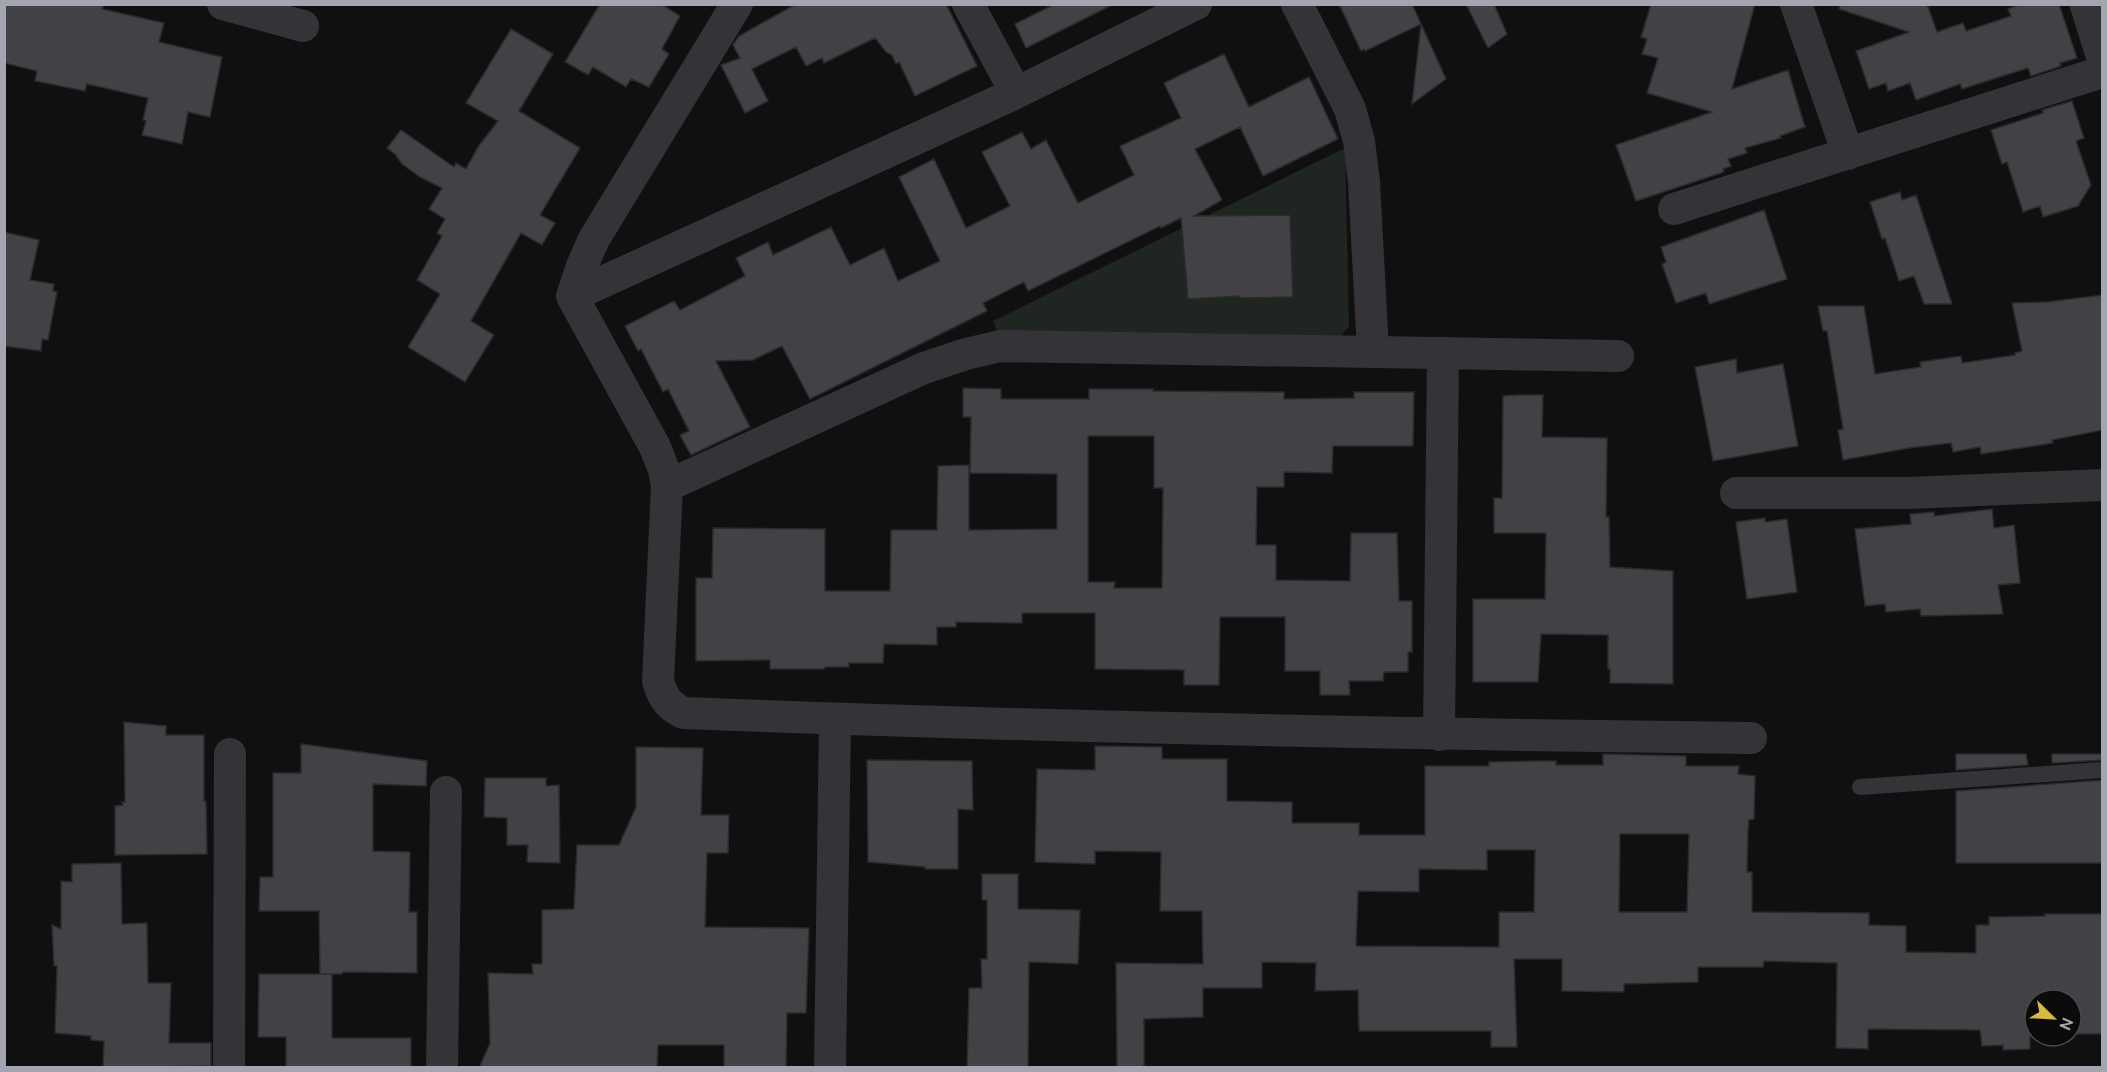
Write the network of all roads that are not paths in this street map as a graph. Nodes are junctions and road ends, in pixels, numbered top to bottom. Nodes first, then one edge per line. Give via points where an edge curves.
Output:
1 (223, 4) edge
2 (737, 4) edge
3 (968, 4) edge
4 (1196, 4) edge
5 (1297, 4) edge
6 (1796, 4) edge
7 (2086, 4) edge
8 (303, 26) dead end
9 (2103, 56) edge
10 (2103, 72) edge
11 (1016, 93) junction
12 (1848, 154) junction
13 (1674, 209) dead end
14 (572, 296) junction
15 (1373, 351) junction
16 (1443, 353) junction
17 (1618, 356) dead end
18 (2103, 485) edge
19 (667, 486) junction
20 (1736, 493) dead end
21 (835, 719) junction
22 (1439, 735) junction
23 (1751, 738) dead end
24 (230, 754) dead end
25 (2103, 770) edge
26 (1860, 787) dead end
27 (446, 792) dead end
28 (229, 1068) edge
29 (442, 1068) edge
30 (830, 1068) edge

1 - 8 street
2 - 14 street via 594,239
3 - 11 street
4 - 11 street
5 - 15 street via 1350,109 1359,141
6 - 12 street
7 - 9 street
10 - 12 street
11 - 14 street
12 - 13 street
14 - 19 street via 655,447
15 - 16 street
15 - 19 street via 1000,346 924,368
16 - 17 street
16 - 22 street
18 - 20 street via 1909,493
19 - 21 street via 658,681 662,696 683,713
21 - 22 street
21 - 30 street
22 - 23 street
24 - 28 street
25 - 26 lane
27 - 29 street

